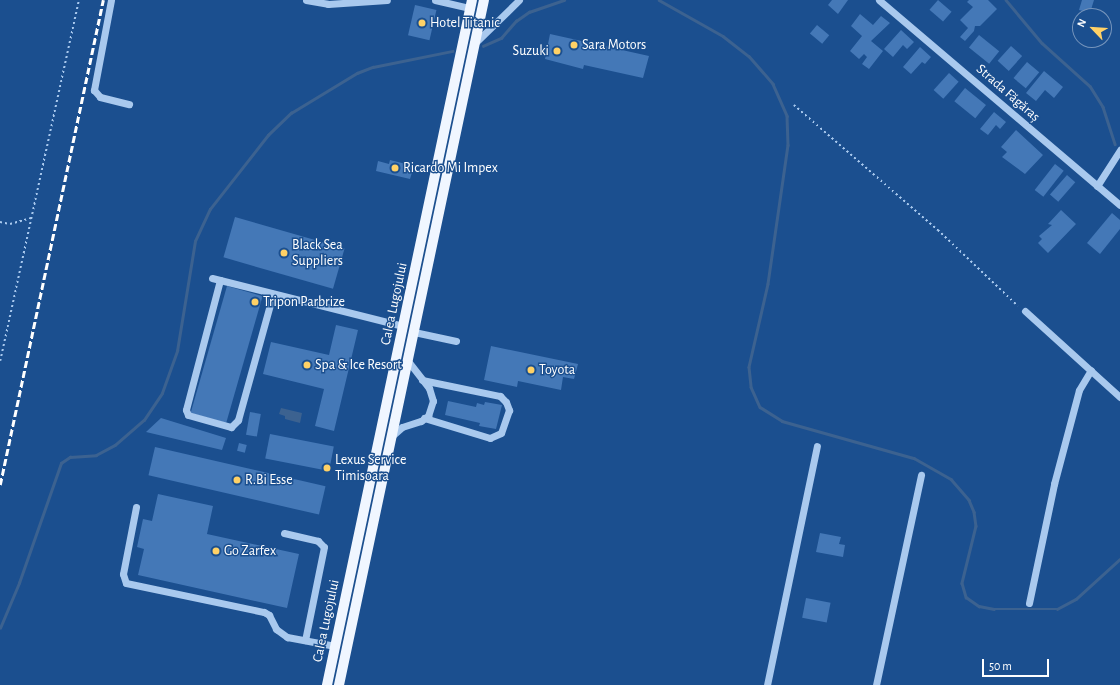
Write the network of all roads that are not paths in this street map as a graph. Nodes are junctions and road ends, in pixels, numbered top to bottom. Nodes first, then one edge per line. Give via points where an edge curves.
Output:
1 (111, 0) edge
2 (306, 0) edge
3 (387, 0) edge
4 (435, 0) edge
5 (484, 0) edge
6 (519, 0) edge
7 (879, 0) edge
8 (472, 4) edge
9 (476, 42) junction
10 (129, 104) dead end
11 (1120, 150) edge
12 (1097, 186) junction
13 (1120, 205) edge
14 (212, 278) dead end
15 (220, 280) junction
16 (273, 294) junction
17 (1025, 311) road end
18 (403, 326) junction
19 (414, 332) junction
20 (456, 341) dead end
21 (408, 361) junction
22 (1091, 370) junction
23 (422, 380) junction
24 (1120, 396) edge
25 (424, 418) junction
26 (392, 436) junction
27 (817, 446) dead end
28 (921, 475) dead end
29 (136, 507) dead end
30 (284, 533) dead end
31 (1029, 603) dead end
32 (305, 640) junction
33 (335, 646) junction
34 (327, 685) edge
35 (339, 685) edge
36 (766, 685) edge
37 (876, 685) edge

1 - 10 street via 94,90 100,97
2 - 3 street via 328,4
4 - 8 street
5 - 9 main road, Calea Lugojului
6 - 9 street
7 - 12 street, Strada Făgăraș
8 - 18 main road, Calea Lugojului
9 - 19 main road, Calea Lugojului
11 - 12 street
12 - 13 street, Strada Făgăraș
14 - 15 street
15 - 16 street
15 - 16 street via 186,410 188,416 231,427 238,420
16 - 18 street
17 - 22 street
18 - 33 main road, Calea Lugojului
19 - 20 street
19 - 21 main road, Calea Lugojului
21 - 23 street
21 - 26 main road, Calea Lugojului
22 - 24 street
22 - 31 street via 1079,390 1054,484
23 - 25 street via 433,397 431,409
23 - 25 street via 500,396 509,410 501,433 490,438
25 - 26 street via 402,427
26 - 35 main road, Calea Lugojului
27 - 36 street
28 - 37 street
29 - 32 street via 123,574 126,583 264,612 269,615 276,629 287,636
30 - 32 street via 318,541 324,547
32 - 33 street
33 - 34 main road, Calea Lugojului

